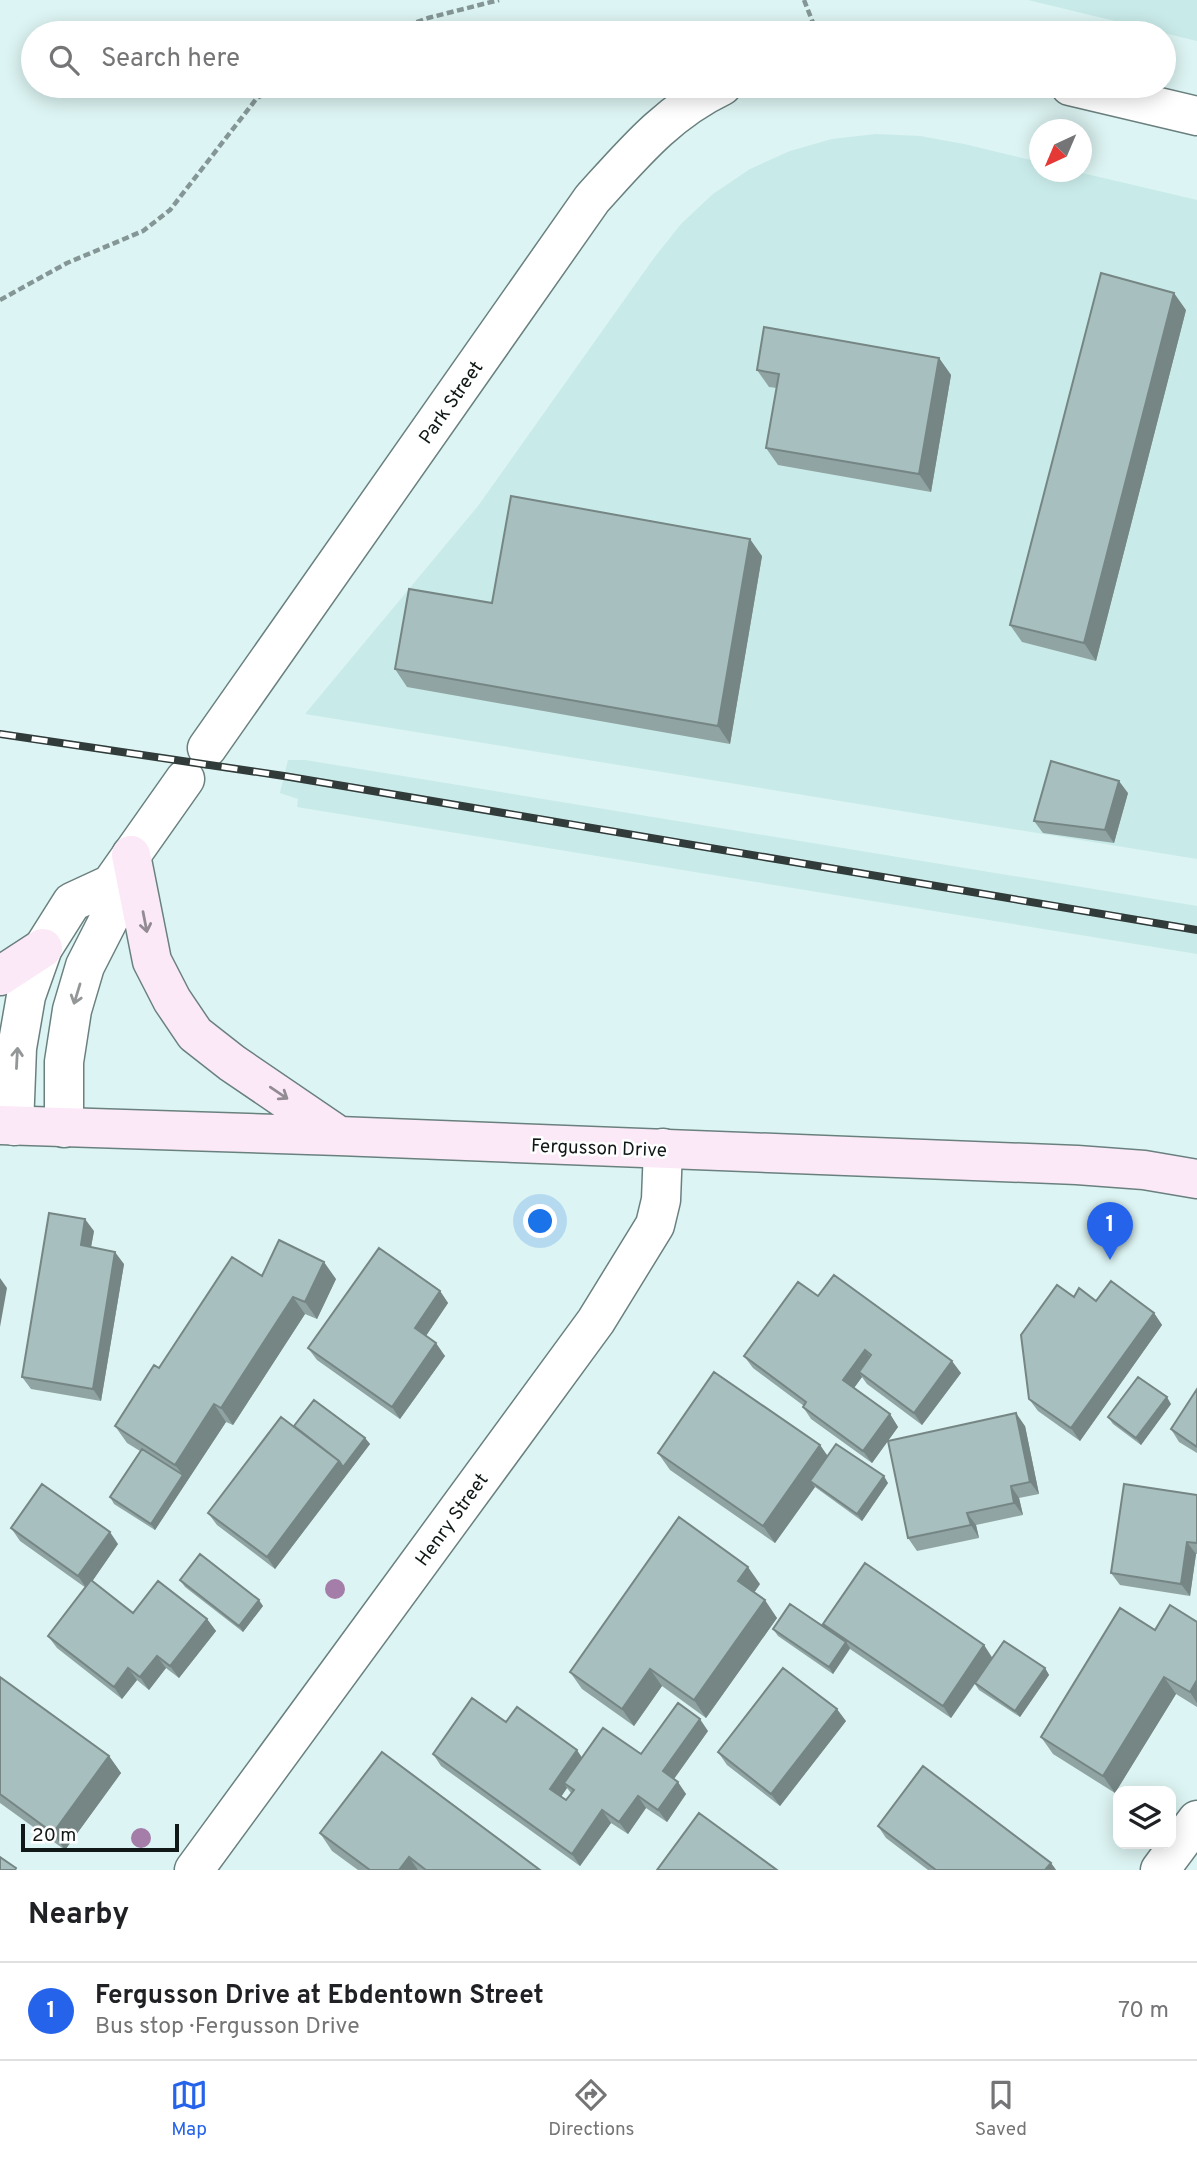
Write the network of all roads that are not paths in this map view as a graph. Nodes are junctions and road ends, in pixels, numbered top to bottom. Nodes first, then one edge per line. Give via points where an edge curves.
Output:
1 (698, 98) edge
2 (1121, 98) edge
3 (1197, 116) edge
4 (207, 748) dead end
5 (185, 779) dead end
6 (121, 870) junction
7 (43, 948) junction
8 (0, 976) edge
9 (7, 1126) edge
10 (65, 1128) junction
11 (339, 1136) junction
12 (663, 1148) junction
13 (1197, 1179) edge
14 (1197, 1820) edge
15 (194, 1870) edge
16 (1160, 1870) edge

1 - 4 street, Park Street via 654,131 592,198
2 - 3 street
5 - 6 street
6 - 7 street via 72,902
6 -> 10 street via 111,915 85,966 72,1010 64,1062
6 -> 11 main road via 152,961 195,1034
7 - 8 main road
9 -> 7 street via 26,996
9 - 10 main road, Fergusson Drive
10 - 11 main road, Fergusson Drive
11 - 12 main road, Fergusson Drive
12 - 13 main road, Fergusson Drive via 1077,1165
12 - 15 street, Henry Street via 655,1225 596,1321
14 - 16 street

